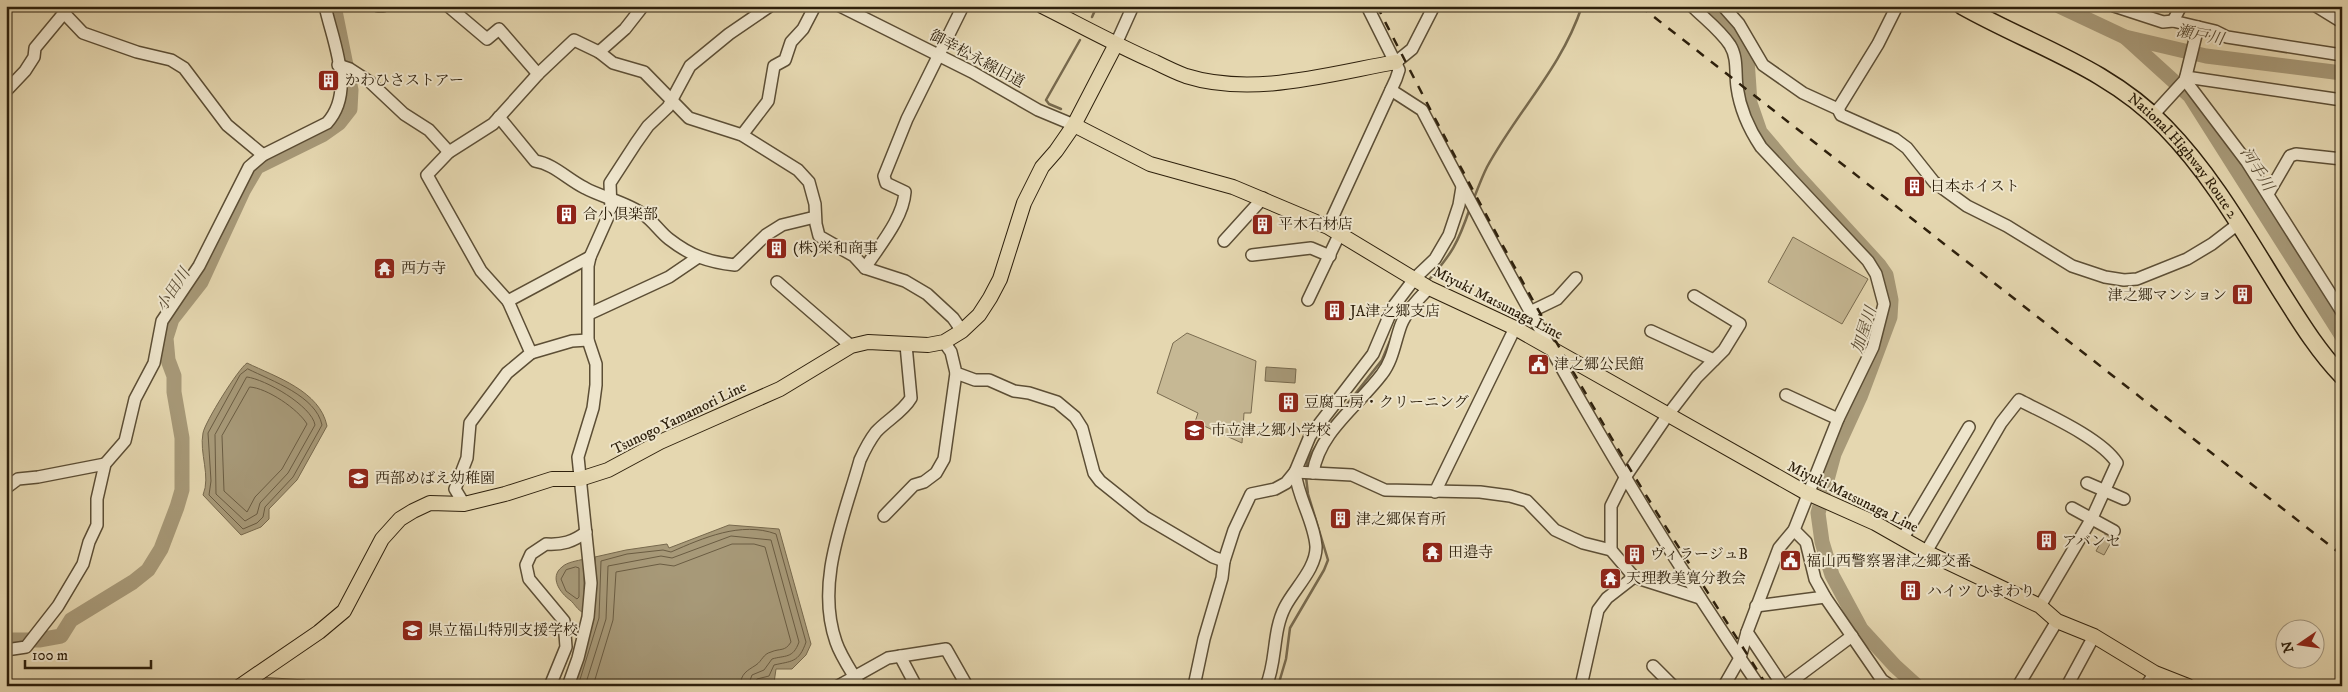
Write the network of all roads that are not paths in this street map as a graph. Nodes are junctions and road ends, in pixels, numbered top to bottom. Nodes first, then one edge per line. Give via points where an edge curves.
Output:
1 (325, 6) edge
2 (378, 6) edge
3 (383, 6) edge
4 (448, 6) edge
5 (643, 6) edge
6 (770, 6) edge
7 (815, 6) edge
8 (840, 6) edge
9 (963, 6) edge
10 (1042, 6) edge
11 (1133, 6) edge
12 (1367, 6) edge
13 (1723, 6) edge
14 (1897, 6) edge
15 (1962, 6) edge
16 (1980, 6) edge
17 (2114, 6) edge
18 (2181, 6) edge
19 (2316, 6) edge
20 (1431, 7) edge
21 (1698, 8) edge
22 (66, 10) edge
23 (2173, 21) junction
24 (2342, 22) edge
25 (2198, 30) junction
26 (1115, 46) junction
27 (598, 52) junction
28 (939, 55) junction
29 (2342, 55) edge
30 (1396, 62) junction
31 (343, 67) junction
32 (538, 74) junction
33 (2186, 78) junction
34 (1391, 90) junction
35 (6, 91) edge
36 (2342, 100) edge
37 (671, 101) junction
38 (2160, 108) junction
39 (1838, 109) junction
40 (498, 117) junction
41 (1074, 125) junction
42 (742, 135) junction
43 (449, 152) junction
44 (263, 155) junction
45 (2342, 159) edge
46 (1462, 187) junction
47 (2268, 194) junction
48 (612, 198) junction
49 (1263, 198) junction
50 (815, 218) junction
51 (2238, 224) junction
52 (1334, 231) junction
53 (1224, 241) dead end
54 (1252, 255) dead end
55 (1330, 256) junction
56 (590, 257) junction
57 (697, 258) junction
58 (865, 268) junction
59 (1576, 278) dead end
60 (777, 282) dead end
61 (1423, 284) junction
62 (1694, 296) dead end
63 (1308, 300) dead end
64 (508, 301) junction
65 (1530, 312) junction
66 (2342, 312) edge
67 (589, 314) junction
68 (1515, 328) junction
69 (962, 331) junction
70 (1651, 331) dead end
71 (588, 340) junction
72 (944, 342) junction
73 (906, 345) junction
74 (851, 346) junction
75 (1551, 348) junction
76 (530, 353) junction
77 (1714, 360) junction
78 (2342, 363) edge
79 (956, 373) junction
80 (2342, 376) edge
81 (1786, 395) dead end
82 (1335, 403) junction
83 (1348, 413) junction
84 (1667, 416) junction
85 (1838, 420) junction
86 (1969, 427) dead end
87 (105, 464) junction
88 (1295, 472) junction
89 (1313, 473) junction
90 (1626, 476) junction
91 (580, 479) junction
92 (2087, 482) dead end
93 (6, 488) edge
94 (2104, 490) junction
95 (1435, 492) junction
96 (1817, 498) junction
97 (2124, 499) dead end
98 (464, 504) junction
99 (2072, 508) dead end
100 (884, 516) dead end
101 (2092, 518) junction
102 (1794, 530) junction
103 (2114, 531) dead end
104 (586, 532) junction
105 (1903, 538) junction
106 (1611, 550) junction
107 (1926, 552) junction
108 (1224, 561) junction
109 (1634, 577) junction
110 (1826, 597) junction
111 (1700, 598) junction
112 (1756, 606) junction
113 (2040, 606) junction
114 (2057, 621) junction
115 (1747, 632) junction
116 (1852, 636) junction
117 (2094, 636) junction
118 (6, 650) edge
119 (900, 656) junction
120 (1740, 658) junction
121 (1653, 666) dead end
122 (2155, 673) junction
123 (857, 681) edge
124 (1883, 684) edge
125 (240, 686) edge
126 (550, 686) edge
127 (568, 686) edge
128 (838, 686) edge
129 (916, 686) edge
130 (967, 686) edge
131 (1194, 686) edge
132 (1266, 686) edge
133 (1581, 686) edge
134 (1673, 686) edge
135 (1724, 686) edge
136 (1759, 686) edge
137 (1784, 686) edge
138 (2018, 686) edge
139 (2067, 686) edge
140 (2146, 686) edge
141 (2188, 686) edge

1 - 31 street
2 - 3 street
4 - 32 street via 487,39 499,29
5 - 27 street via 625,29
6 - 37 street via 690,66
7 - 42 street via 803,29 791,42 785,60 774,66 768,101
8 - 28 street, 御幸松永線旧道
9 - 28 street
10 - 26 main road
11 - 26 street
12 - 30 street
13 - 39 street via 1739,24 1762,65 1803,93
14 - 39 street
15 - 38 highway, National Highway Route 2 via 2103,77 2132,97
16 - 38 highway, National Highway Route 2 via 2110,71
17 - 23 street via 2162,22
18 - 23 street
19 - 24 street
20 - 30 street via 1412,50
21 - 85 street via 1719,31 1735,56 1737,88 1743,112 1761,147 1876,274 1883,312 1873,348
22 - 35 street via 35,48 34,57 25,71
22 - 44 street via 83,33 170,60 184,68 227,125
23 - 25 street
25 - 29 street
25 - 33 street
26 - 30 main road via 1186,76 1214,82 1289,81
26 - 41 main road
27 - 32 street via 574,40
27 - 37 street via 613,63 644,72
28 - 41 street, 御幸松永線旧道 via 1038,110
28 - 58 street via 907,119 884,176 886,183 905,192 904,199 891,228
30 - 34 street via 1398,70
31 - 43 street via 370,82 404,114 429,130
31 - 44 street via 341,100 327,123
32 - 40 street
33 - 36 street
33 - 38 street
33 - 47 street
34 - 46 street via 1422,110
34 - 52 street
37 - 42 street via 688,118
37 - 48 street via 648,126 610,183
38 - 51 highway, National Highway Route 2
38 - 78 highway, National Highway Route 2 via 2209,164 2309,320
39 - 51 street via 1841,115 1895,139 1907,148 1934,182 1967,206 2072,266 2105,277 2137,279 2187,260
40 - 43 street
40 - 48 street via 535,161 548,164 585,189
41 - 49 main road, Miyuki Matsunaga Line via 1150,164
41 - 69 main road, Tsunogo Yamamori Line via 1042,167 1024,203 1000,279 990,298 979,315
42 - 50 street via 798,170 809,182
43 - 64 street via 427,175 481,271
44 - 87 street via 249,167 200,266 162,321 154,363 135,399 125,441
45 - 47 street via 2290,156
46 - 61 street via 1449,235
46 - 65 street
47 - 66 street
48 - 56 street via 611,210
48 - 57 street via 643,214 669,239
49 - 52 main road, Miyuki Matsunaga Line
49 - 53 street
50 - 57 street via 782,225 766,235 735,265
50 - 58 street via 819,236 854,256
51 - 80 highway, National Highway Route 2 via 2302,326
52 - 55 street
52 - 61 main road, Miyuki Matsunaga Line
54 - 55 street via 1311,248
55 - 63 street
56 - 64 street
56 - 67 street
57 - 67 street via 669,276
58 - 69 street via 905,281 927,294
59 - 65 street via 1556,298
60 - 74 street
61 - 68 main road, Miyuki Matsunaga Line
61 - 82 street via 1393,307 1373,354
61 - 83 street via 1402,323 1383,373
62 - 77 street via 1740,324
64 - 76 street
65 - 75 street
67 - 71 street
68 - 75 main road, Miyuki Matsunaga Line
68 - 95 street
69 - 72 main road, Tsunogo Yamamori Line
70 - 77 street
71 - 76 street via 572,341
71 - 91 street via 596,364 596,386 578,457
72 - 73 main road, Tsunogo Yamamori Line
72 - 79 street via 951,352
73 - 74 main road, Tsunogo Yamamori Line via 868,342
73 - 123 street via 911,398 867,444 830,572 827,596 834,635
74 - 91 main road, Tsunogo Yamamori Line via 780,389 660,442 608,470
75 - 84 main road, Miyuki Matsunaga Line
75 - 90 street
76 - 98 street via 507,373 470,423 466,458 456,489
77 - 84 street
79 - 100 street via 944,460 936,473 914,485
79 - 108 street via 1057,402 1076,417 1082,428 1094,473 1100,481 1145,517
81 - 85 street
82 - 83 street
82 - 88 street via 1310,436
83 - 89 street via 1315,459
84 - 90 street
84 - 96 main road, Miyuki Matsunaga Line
85 - 96 street
86 - 105 street
87 - 93 street via 18,479
87 - 118 street via 97,500 98,525 83,564 58,606 26,648
88 - 89 street
88 - 108 street via 1275,489 1251,494
88 - 132 street via 1296,488 1316,548 1312,564 1284,608
89 - 95 street via 1352,475 1385,490
90 - 106 street via 1611,506
90 - 111 street
91 - 98 main road, Tsunogo Yamamori Line via 552,479
91 - 104 street
92 - 94 street
94 - 97 street
94 - 101 street
94 - 107 street via 2117,463 2110,452 2019,400 2001,424
95 - 106 street via 1480,492 1527,500 1561,533
96 - 102 street
96 - 105 main road, Miyuki Matsunaga Line
98 - 125 main road, Tsunogo Yamamori Line via 430,503 400,520 382,539 344,610 319,632
99 - 101 street
101 - 103 street
101 - 113 street
102 - 110 street via 1806,542 1815,579
102 - 112 street via 1779,548
104 - 126 street via 561,545 546,544 531,554 526,565 529,579 564,621 566,647
104 - 127 street via 591,583 588,617
105 - 107 main road, Miyuki Matsunaga Line
106 - 109 street
107 - 113 main road, Miyuki Matsunaga Line
108 - 131 street
109 - 111 street
109 - 133 street via 1607,598 1598,610
110 - 112 street
110 - 116 street
111 - 120 street
112 - 115 street
113 - 114 main road, Miyuki Matsunaga Line
114 - 117 main road, Miyuki Matsunaga Line
114 - 138 street
115 - 120 street
115 - 137 street
116 - 124 street
116 - 137 street
117 - 122 main road, Miyuki Matsunaga Line
117 - 139 street
119 - 123 street via 888,658
119 - 129 street
119 - 130 street via 946,649
120 - 135 street
120 - 136 street
121 - 134 street
122 - 140 street
122 - 141 main road, Miyuki Matsunaga Line
123 - 128 street

